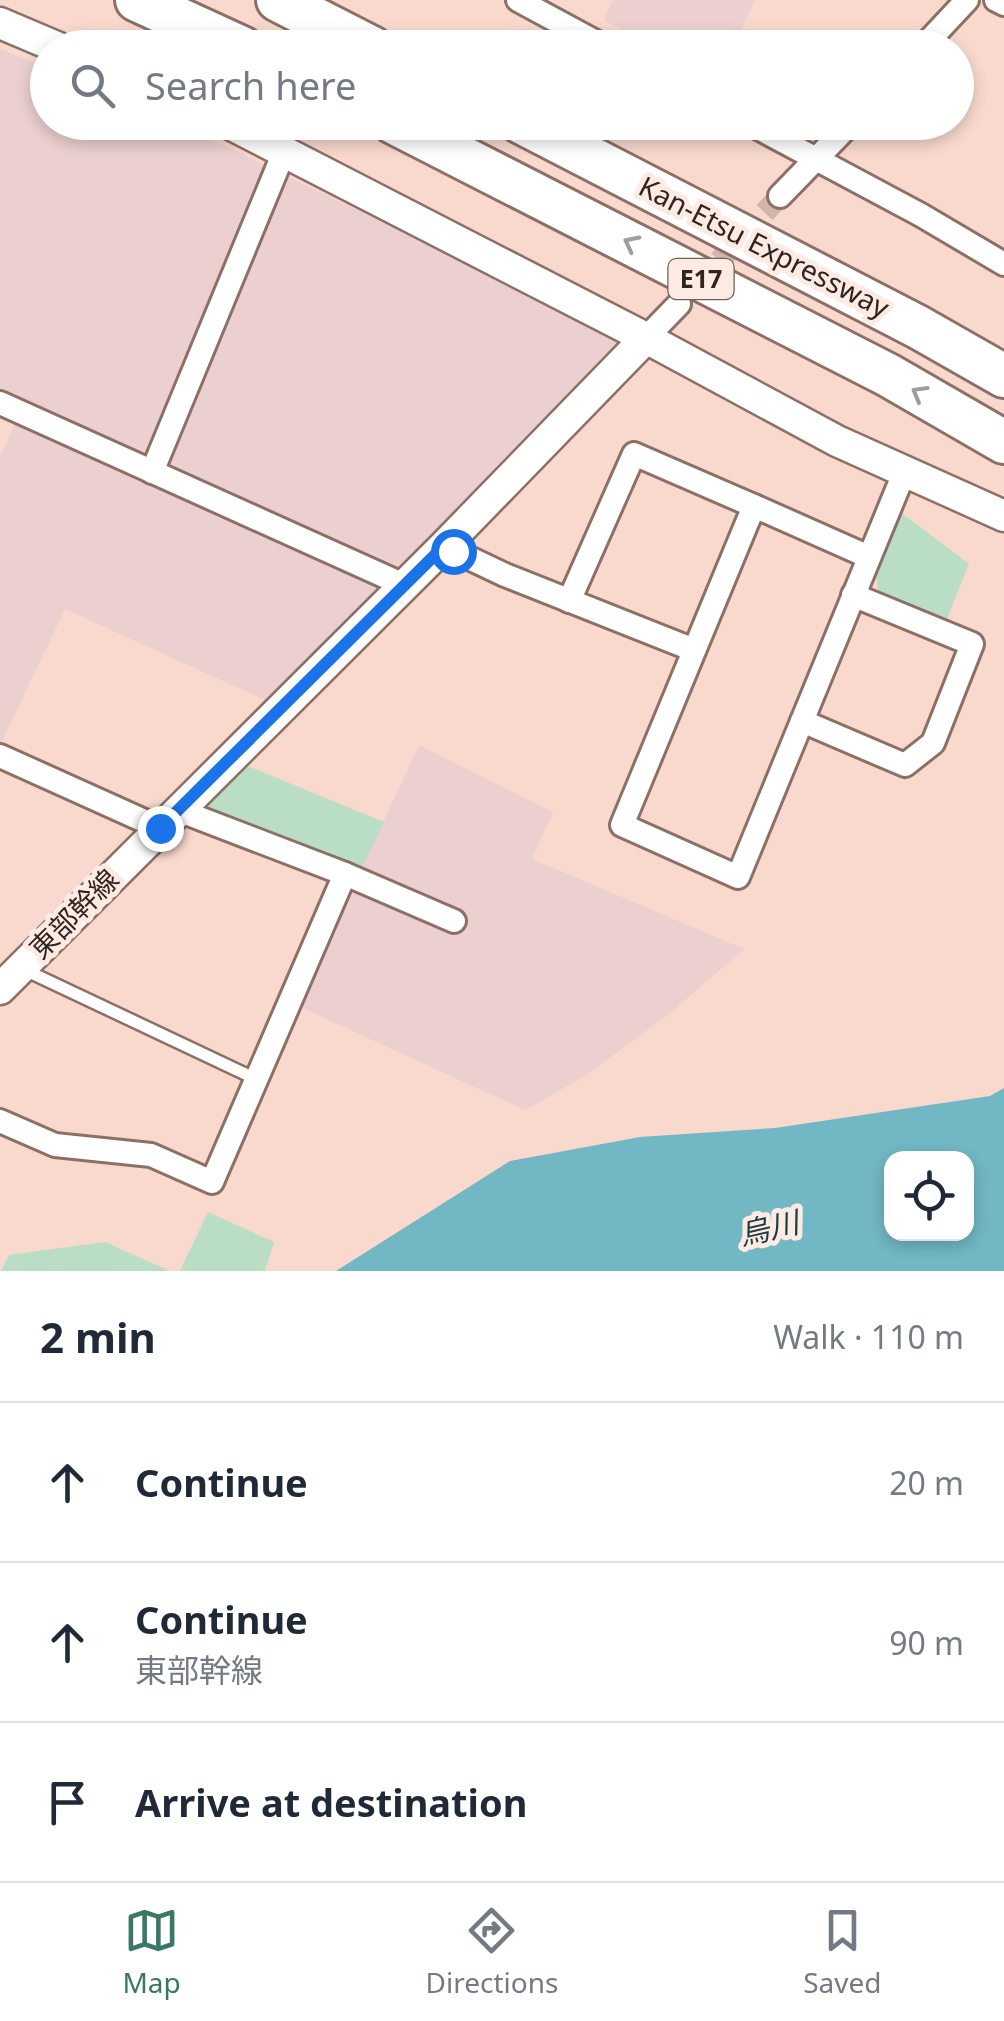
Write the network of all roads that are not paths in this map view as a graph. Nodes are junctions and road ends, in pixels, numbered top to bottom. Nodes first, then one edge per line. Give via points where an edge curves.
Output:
1 (137, 0) edge
2 (278, 0) edge
3 (518, 0) edge
4 (966, 0) edge
5 (996, 0) edge
6 (1004, 4) edge
7 (0, 23) edge
8 (203, 30) edge
9 (337, 30) edge
10 (574, 30) edge
11 (938, 30) edge
12 (30, 36) edge
13 (261, 140) edge
14 (428, 140) edge
15 (556, 140) edge
16 (781, 140) edge
17 (836, 140) edge
18 (284, 152) junction
19 (818, 160) junction
20 (780, 196) tunnel mouth
21 (1004, 264) edge
22 (679, 304) tunnel mouth
23 (646, 338) junction
24 (1004, 376) edge
25 (0, 403) edge
26 (1004, 442) edge
27 (152, 472) junction
28 (904, 472) junction
29 (754, 506) junction
30 (1004, 516) edge
31 (444, 546) junction
32 (869, 557) junction
33 (404, 586) junction
34 (854, 595) junction
35 (569, 601) junction
36 (694, 650) junction
37 (802, 721) junction
38 (0, 756) edge
39 (169, 819) junction
40 (346, 874) junction
41 (454, 921) dead end
42 (21, 966) junction
43 (0, 989) edge
44 (256, 1080) junction
45 (0, 1121) edge

1 - 8 highway
2 - 9 highway
3 - 10 street
4 - 11 street
5 - 6 street
7 - 12 street
13 - 18 street
26 -> 14 highway, Kan-Etsu Expressway / E17 via 888,375
15 - 24 highway, Kan-Etsu Expressway / E17
16 - 19 street
17 - 19 street
18 - 23 street
18 - 27 street
19 - 20 street
19 - 21 street
22 - 23 street
23 - 28 street
23 - 31 street, 東部幹線
25 - 27 street
27 - 33 street
28 - 30 street
28 - 32 street
29 - 32 street
29 - 35 street via 634,454
29 - 36 street
31 - 33 street, 東部幹線
31 - 35 street
32 - 34 street
33 - 39 street, 東部幹線
34 - 37 street
34 - 37 street via 972,644 933,743 905,765
35 - 36 street
36 - 37 street via 622,825 738,877
38 - 39 street
39 - 40 street
39 - 42 street, 東部幹線
40 - 41 street
40 - 44 street
42 - 43 street, 東部幹線
42 - 44 lane
44 - 45 street via 212,1182 151,1155 55,1145

